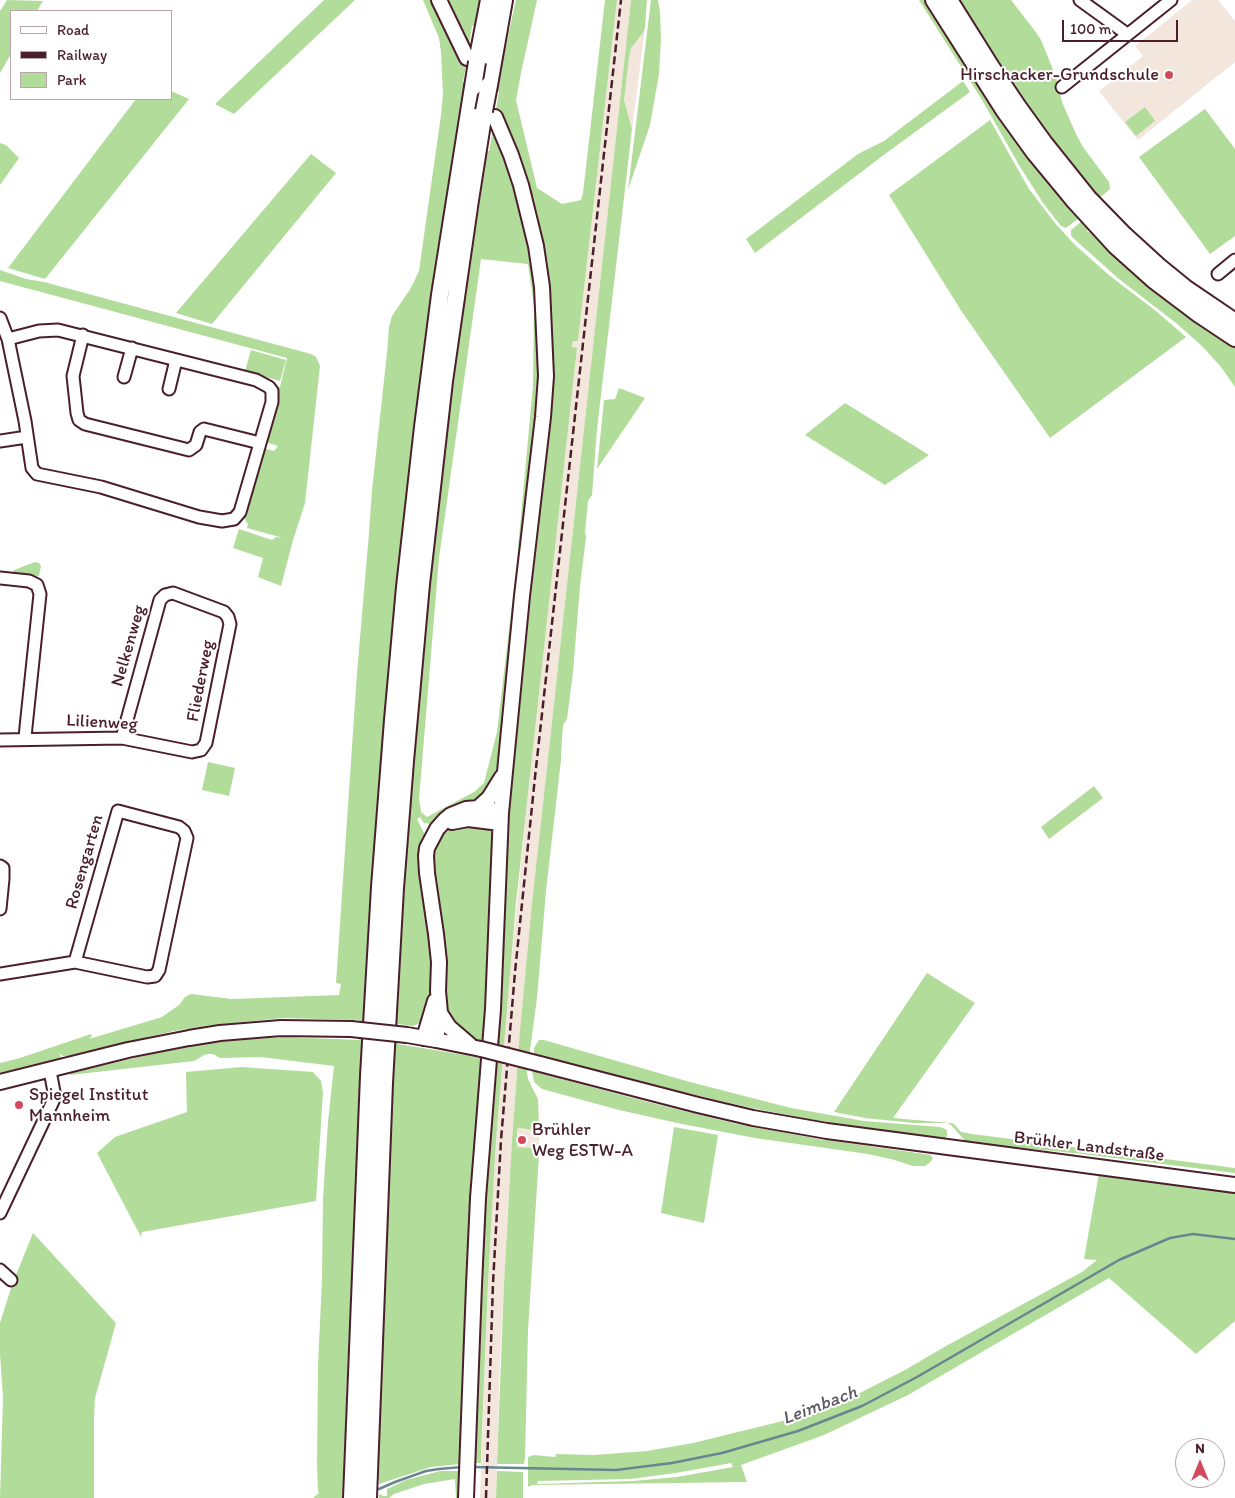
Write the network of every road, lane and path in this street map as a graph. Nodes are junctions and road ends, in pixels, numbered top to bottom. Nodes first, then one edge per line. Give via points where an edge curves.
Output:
1 (439, 0) edge
2 (489, 0) edge
3 (504, 0) edge
4 (934, 0) edge
5 (949, 0) edge
6 (1080, 0) edge
7 (1171, 0) edge
8 (1127, 34) junction
9 (472, 60) junction
10 (481, 86) junction
11 (1062, 87) dead end
12 (490, 114) junction
13 (1235, 260) edge
14 (1218, 274) dead end
15 (0, 318) edge
16 (1235, 322) edge
17 (83, 335) junction
18 (1235, 338) edge
19 (8, 339) junction
20 (132, 348) junction
21 (176, 360) junction
22 (124, 377) dead end
23 (169, 389) dead end
24 (27, 437) junction
25 (0, 441) edge
26 (260, 443) junction
27 (0, 578) edge
28 (228, 616) joint
29 (122, 738) junction
30 (25, 739) junction
31 (0, 740) edge
32 (200, 750) joint
33 (504, 774) junction
34 (478, 808) junction
35 (501, 818) junction
36 (439, 827) junction
37 (0, 866) edge
38 (0, 909) edge
39 (75, 962) junction
40 (0, 974) edge
41 (438, 990) junction
42 (440, 1012) junction
43 (430, 1039) junction
44 (476, 1048) junction
45 (50, 1070) junction
46 (0, 1082) edge
47 (1235, 1185) edge
48 (0, 1213) edge
49 (0, 1270) edge
50 (11, 1280) dead end
51 (352, 1498) edge
52 (368, 1498) edge
53 (466, 1498) edge

1 - 9 main road
2 - 9 highway
3 - 10 highway
4 - 18 highway via 1004,110 1073,199 1116,246 1154,280
5 - 16 highway via 1018,107 1088,198 1158,266
6 - 8 street
7 - 8 street
8 - 11 street
9 - 10 highway, bridge
10 - 12 highway, bridge
10 - 51 highway via 440,295 406,578 393,720 368,1085
12 - 33 main road via 511,154 536,246 546,358 543,417
12 - 52 highway via 448,352 405,761 384,1084
13 - 14 street
15 - 19 street
17 - 19 street via 49,329
17 - 20 street
17 - 26 street via 73,376 79,420 85,424 189,450 196,445 204,429
19 - 24 street
20 - 21 street
20 - 22 street
21 - 23 street
21 - 26 street via 256,380 269,387 273,396
24 - 25 street
24 - 26 street via 30,461 37,474 101,487 222,521 234,519 240,512
27 - 30 street via 29,581 37,585 40,594
28 - 29 street, Nelkenweg via 173,593 160,600
28 - 32 street, Fliederweg via 230,624 206,743
29 - 30 street, Lilienweg
29 - 32 street, Lilienweg via 192,752
30 - 31 street, Lilienweg
33 - 34 main road via 489,798
33 - 35 main road
34 - 35 main road via 492,810
34 - 36 main road via 451,815
35 - 36 main road via 468,819
35 - 53 main road via 493,1009 475,1256
36 - 41 main road via 427,848 426,864 438,951
37 - 38 street via 3,868
39 - 39 street, Rosengarten via 146,977 155,976 159,970 187,838 184,831 118,810
39 - 40 street
41 - 42 main road
41 - 43 main road
42 - 43 main road
42 - 44 main road via 449,1027
43 - 44 main road, Brühler Landstraße
43 - 45 main road, Brühler Landstraße, bridge via 351,1029 281,1028 228,1032 128,1050
44 - 47 main road, Brühler Landstraße, bridge via 670,1099 836,1133
45 - 46 main road, Brühler Landstraße
45 - 48 street via 55,1097
49 - 50 street

